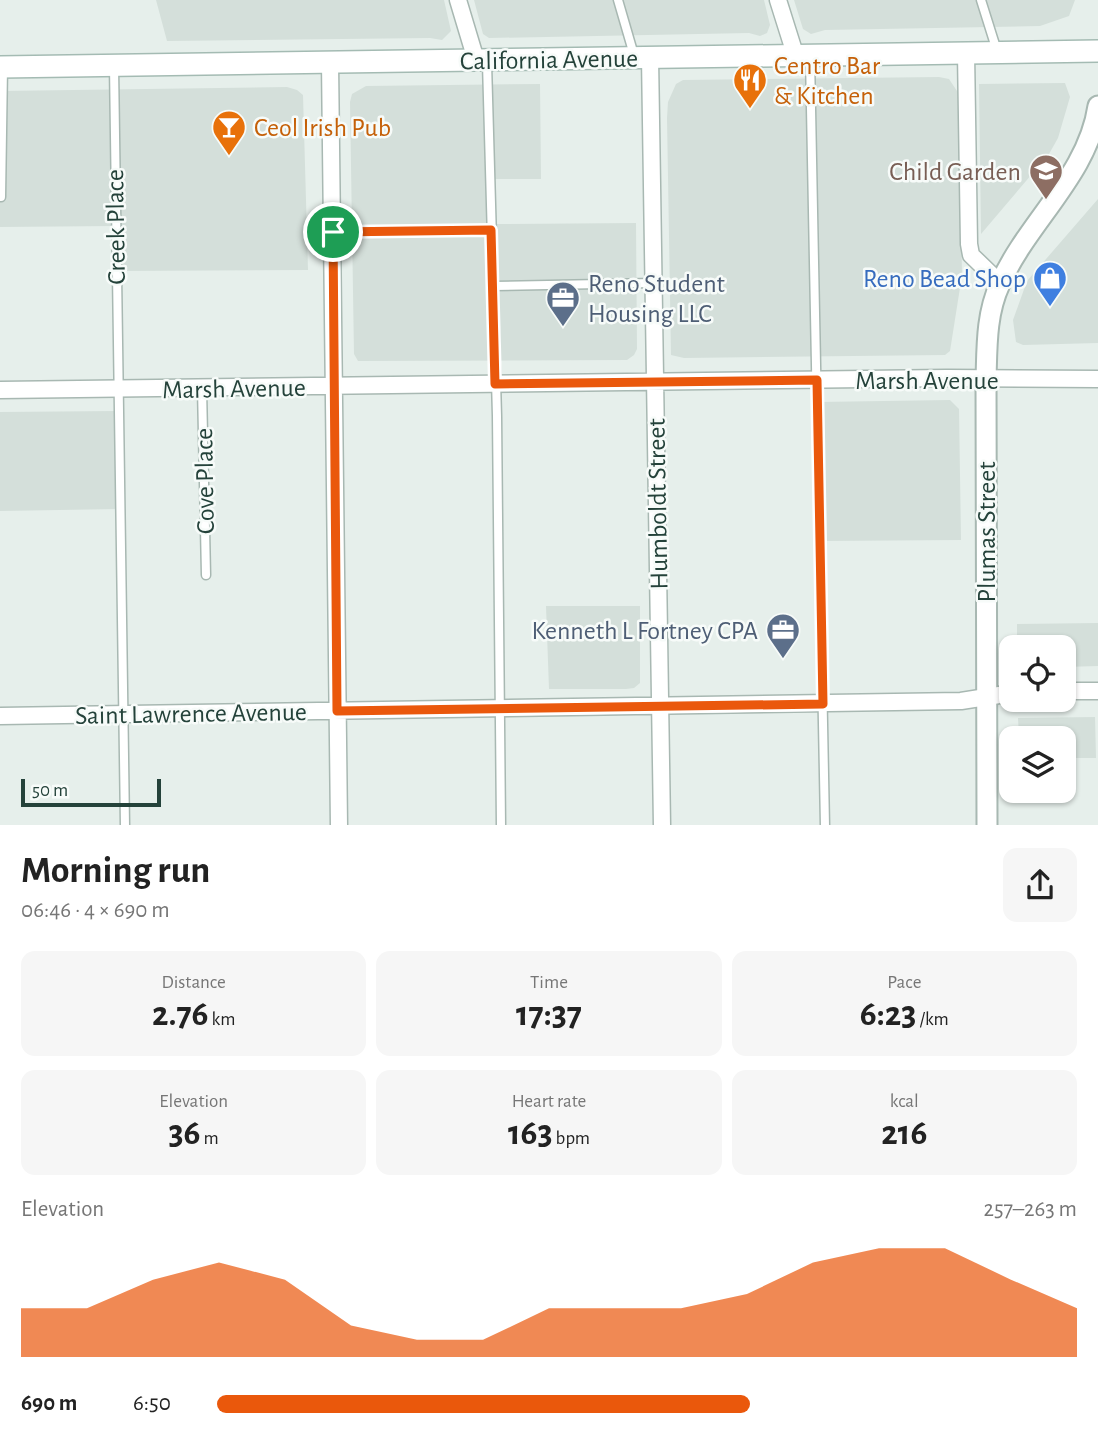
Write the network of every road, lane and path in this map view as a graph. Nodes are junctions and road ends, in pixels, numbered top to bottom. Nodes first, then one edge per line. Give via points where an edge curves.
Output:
1 (458, 0) edge
2 (618, 0) edge
3 (778, 0) edge
4 (981, 0) edge
5 (1098, 51) edge
6 (966, 52) junction
7 (997, 52) junction
8 (802, 54) junction
9 (642, 57) junction
10 (481, 60) junction
11 (330, 62) junction
12 (114, 65) junction
13 (1, 67) edge
14 (1098, 106) edge
15 (1094, 140) edge
16 (1, 197) edge
17 (491, 230) junction
18 (333, 232) junction
19 (654, 283) junction
20 (1000, 283) junction
21 (493, 286) junction
22 (1098, 379) edge
23 (817, 380) junction
24 (986, 380) junction
25 (655, 382) junction
26 (495, 384) junction
27 (334, 386) junction
28 (202, 388) junction
29 (117, 389) junction
30 (0, 390) edge
31 (206, 575) dead end
32 (1076, 691) edge
33 (1098, 691) edge
34 (999, 695) edge
35 (985, 698) junction
36 (823, 704) junction
37 (660, 706) junction
38 (499, 709) junction
39 (337, 711) junction
40 (123, 714) junction
41 (0, 716) edge
42 (125, 825) edge
43 (339, 825) edge
44 (501, 825) edge
45 (662, 825) edge
46 (825, 825) edge
47 (987, 825) edge

1 - 10 street
2 - 9 lane
3 - 8 street
4 - 7 lane
5 - 7 main road, California Avenue
6 - 7 main road, California Avenue
6 - 8 main road, California Avenue
6 - 20 street via 969,244 971,255
8 - 9 main road, California Avenue
8 - 23 lane
9 - 10 main road, California Avenue
9 - 19 street, Humboldt Street
10 - 11 main road, California Avenue
10 - 17 lane
11 - 12 main road, California Avenue
11 - 18 street
12 - 13 main road, California Avenue
12 - 29 lane, Creek Place
13 - 16 lane
14 - 15 street, Plumas Street
15 - 20 street, Plumas Street
17 - 18 lane
17 - 21 lane
18 - 27 street
19 - 21 lane
19 - 25 street, Humboldt Street
20 - 24 street, Plumas Street via 991,309
21 - 26 lane
22 - 24 street, Marsh Avenue
23 - 24 street, Marsh Avenue
23 - 25 street, Marsh Avenue
23 - 36 lane
24 - 35 street, Plumas Street
25 - 26 street, Marsh Avenue
25 - 37 street, Humboldt Street
26 - 27 street, Marsh Avenue
26 - 38 lane
27 - 28 street, Marsh Avenue
27 - 39 street
28 - 29 street, Marsh Avenue
28 - 31 lane, Cove Place
29 - 30 street, Marsh Avenue
29 - 40 lane, Creek Place
32 - 33 street
34 - 35 street, Saint Lawrence Avenue
35 - 36 street, Saint Lawrence Avenue
35 - 47 street, Plumas Street
36 - 37 street, Saint Lawrence Avenue
36 - 46 lane
37 - 38 street, Saint Lawrence Avenue
37 - 45 street, Humboldt Street
38 - 39 street, Saint Lawrence Avenue
38 - 44 lane
39 - 40 street, Saint Lawrence Avenue
39 - 43 street
40 - 41 street, Saint Lawrence Avenue
40 - 42 lane, Creek Place

